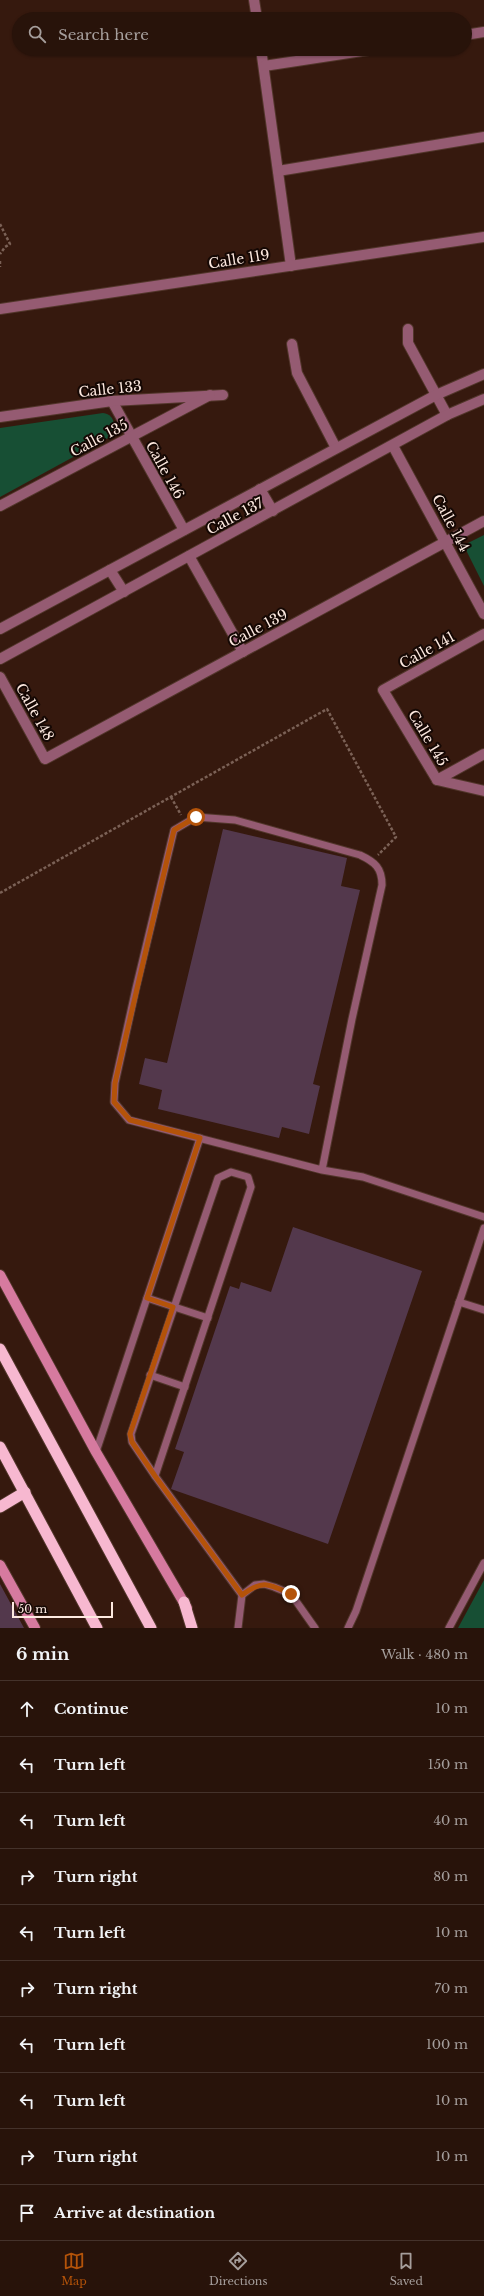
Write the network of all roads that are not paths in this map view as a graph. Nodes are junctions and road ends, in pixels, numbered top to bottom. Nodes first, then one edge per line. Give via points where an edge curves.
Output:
1 (254, 0) edge
2 (256, 12) edge
3 (484, 32) edge
4 (472, 34) edge
5 (263, 56) edge
6 (329, 56) edge
7 (264, 66) junction
8 (484, 137) edge
9 (278, 171) junction
10 (484, 237) edge
11 (291, 266) junction
12 (0, 309) edge
13 (408, 329) dead end
14 (292, 344) dead end
15 (484, 374) edge
16 (210, 395) junction
17 (223, 395) dead end
18 (436, 395) junction
19 (484, 399) edge
20 (112, 401) junction
21 (448, 415) junction
22 (0, 417) edge
23 (131, 437) junction
24 (393, 446) junction
25 (336, 448) junction
26 (260, 489) junction
27 (0, 506) edge
28 (273, 511) junction
29 (484, 521) edge
30 (184, 530) junction
31 (445, 542) junction
32 (189, 556) junction
33 (110, 570) junction
34 (124, 592) junction
35 (484, 614) edge
36 (0, 629) edge
37 (484, 634) edge
38 (243, 652) junction
39 (0, 659) edge
40 (0, 677) edge
41 (383, 690) joint
42 (484, 754) edge
43 (45, 759) joint
44 (437, 780) junction
45 (484, 791) edge
46 (200, 1138) junction
47 (322, 1170) junction
48 (484, 1217) edge
49 (484, 1228) edge
50 (0, 1275) edge
51 (147, 1298) junction
52 (459, 1302) junction
53 (173, 1307) junction
54 (484, 1310) edge
55 (208, 1318) junction
56 (0, 1349) edge
57 (150, 1375) junction
58 (185, 1387) junction
59 (0, 1447) edge
60 (96, 1452) junction
61 (155, 1476) junction
62 (25, 1492) junction
63 (0, 1507) edge
64 (484, 1562) edge
65 (0, 1565) edge
66 (242, 1595) junction
67 (184, 1602) junction
68 (34, 1628) edge
69 (97, 1628) edge
70 (151, 1628) edge
71 (192, 1628) edge
72 (196, 1628) edge
73 (238, 1628) edge
74 (315, 1628) edge
75 (348, 1628) edge
76 (449, 1628) edge

1 - 2 street
3 - 4 street
5 - 7 street
6 - 7 street
7 - 9 street
8 - 9 street
9 - 11 street
10 - 11 street, Calle 119
11 - 12 street, Calle 119
13 - 18 street via 408,343
14 - 25 street via 297,373
15 - 18 street, Calle 137
16 - 17 street, Calle 133
16 - 20 street, Calle 133
16 - 23 street, Calle 135
18 - 21 street
18 - 25 street, Calle 137
19 - 21 street, Calle 137
20 - 22 street, Calle 133
20 - 23 street, Calle 146
21 - 24 street, Calle 137
23 - 27 street, Calle 135
23 - 30 street, Calle 146
24 - 28 street, Calle 137
24 - 31 street, Calle 144
25 - 26 street, Calle 137
26 - 28 street
26 - 30 street, Calle 137
28 - 32 street, Calle 137
29 - 31 street, Calle 139
30 - 33 street, Calle 137
31 - 35 street, Calle 144
31 - 38 street, Calle 139
32 - 34 street, Calle 137
32 - 38 street
33 - 34 street
33 - 36 street, Calle 137
34 - 39 street, Calle 137
37 - 41 street, Calle 141
38 - 43 street, Calle 139
40 - 43 street, Calle 148
41 - 44 street, Calle 145
42 - 44 street
44 - 45 street, Calle 145
46 - 47 lane
46 - 47 lane via 130,1120 114,1102 115,1083 174,830 196,817 235,820 372,861 379,867 382,875
46 - 51 lane
47 - 48 lane via 363,1177
49 - 52 lane
50 - 60 main road
51 - 53 lane
51 - 60 lane
52 - 54 lane
52 - 75 lane via 356,1611
53 - 55 lane
53 - 55 lane via 218,1178 231,1172 248,1177 252,1187
53 - 57 lane
55 - 58 lane
56 - 70 highway
57 - 58 lane
57 - 61 lane via 130,1434 132,1442
58 - 61 lane
59 - 62 highway
60 - 67 main road
61 - 66 lane
62 - 63 highway
62 - 69 highway
64 - 76 lane
65 - 68 main road
66 - 73 lane
66 - 74 lane via 255,1585 264,1584 291,1594
67 - 71 highway
67 - 72 main road

